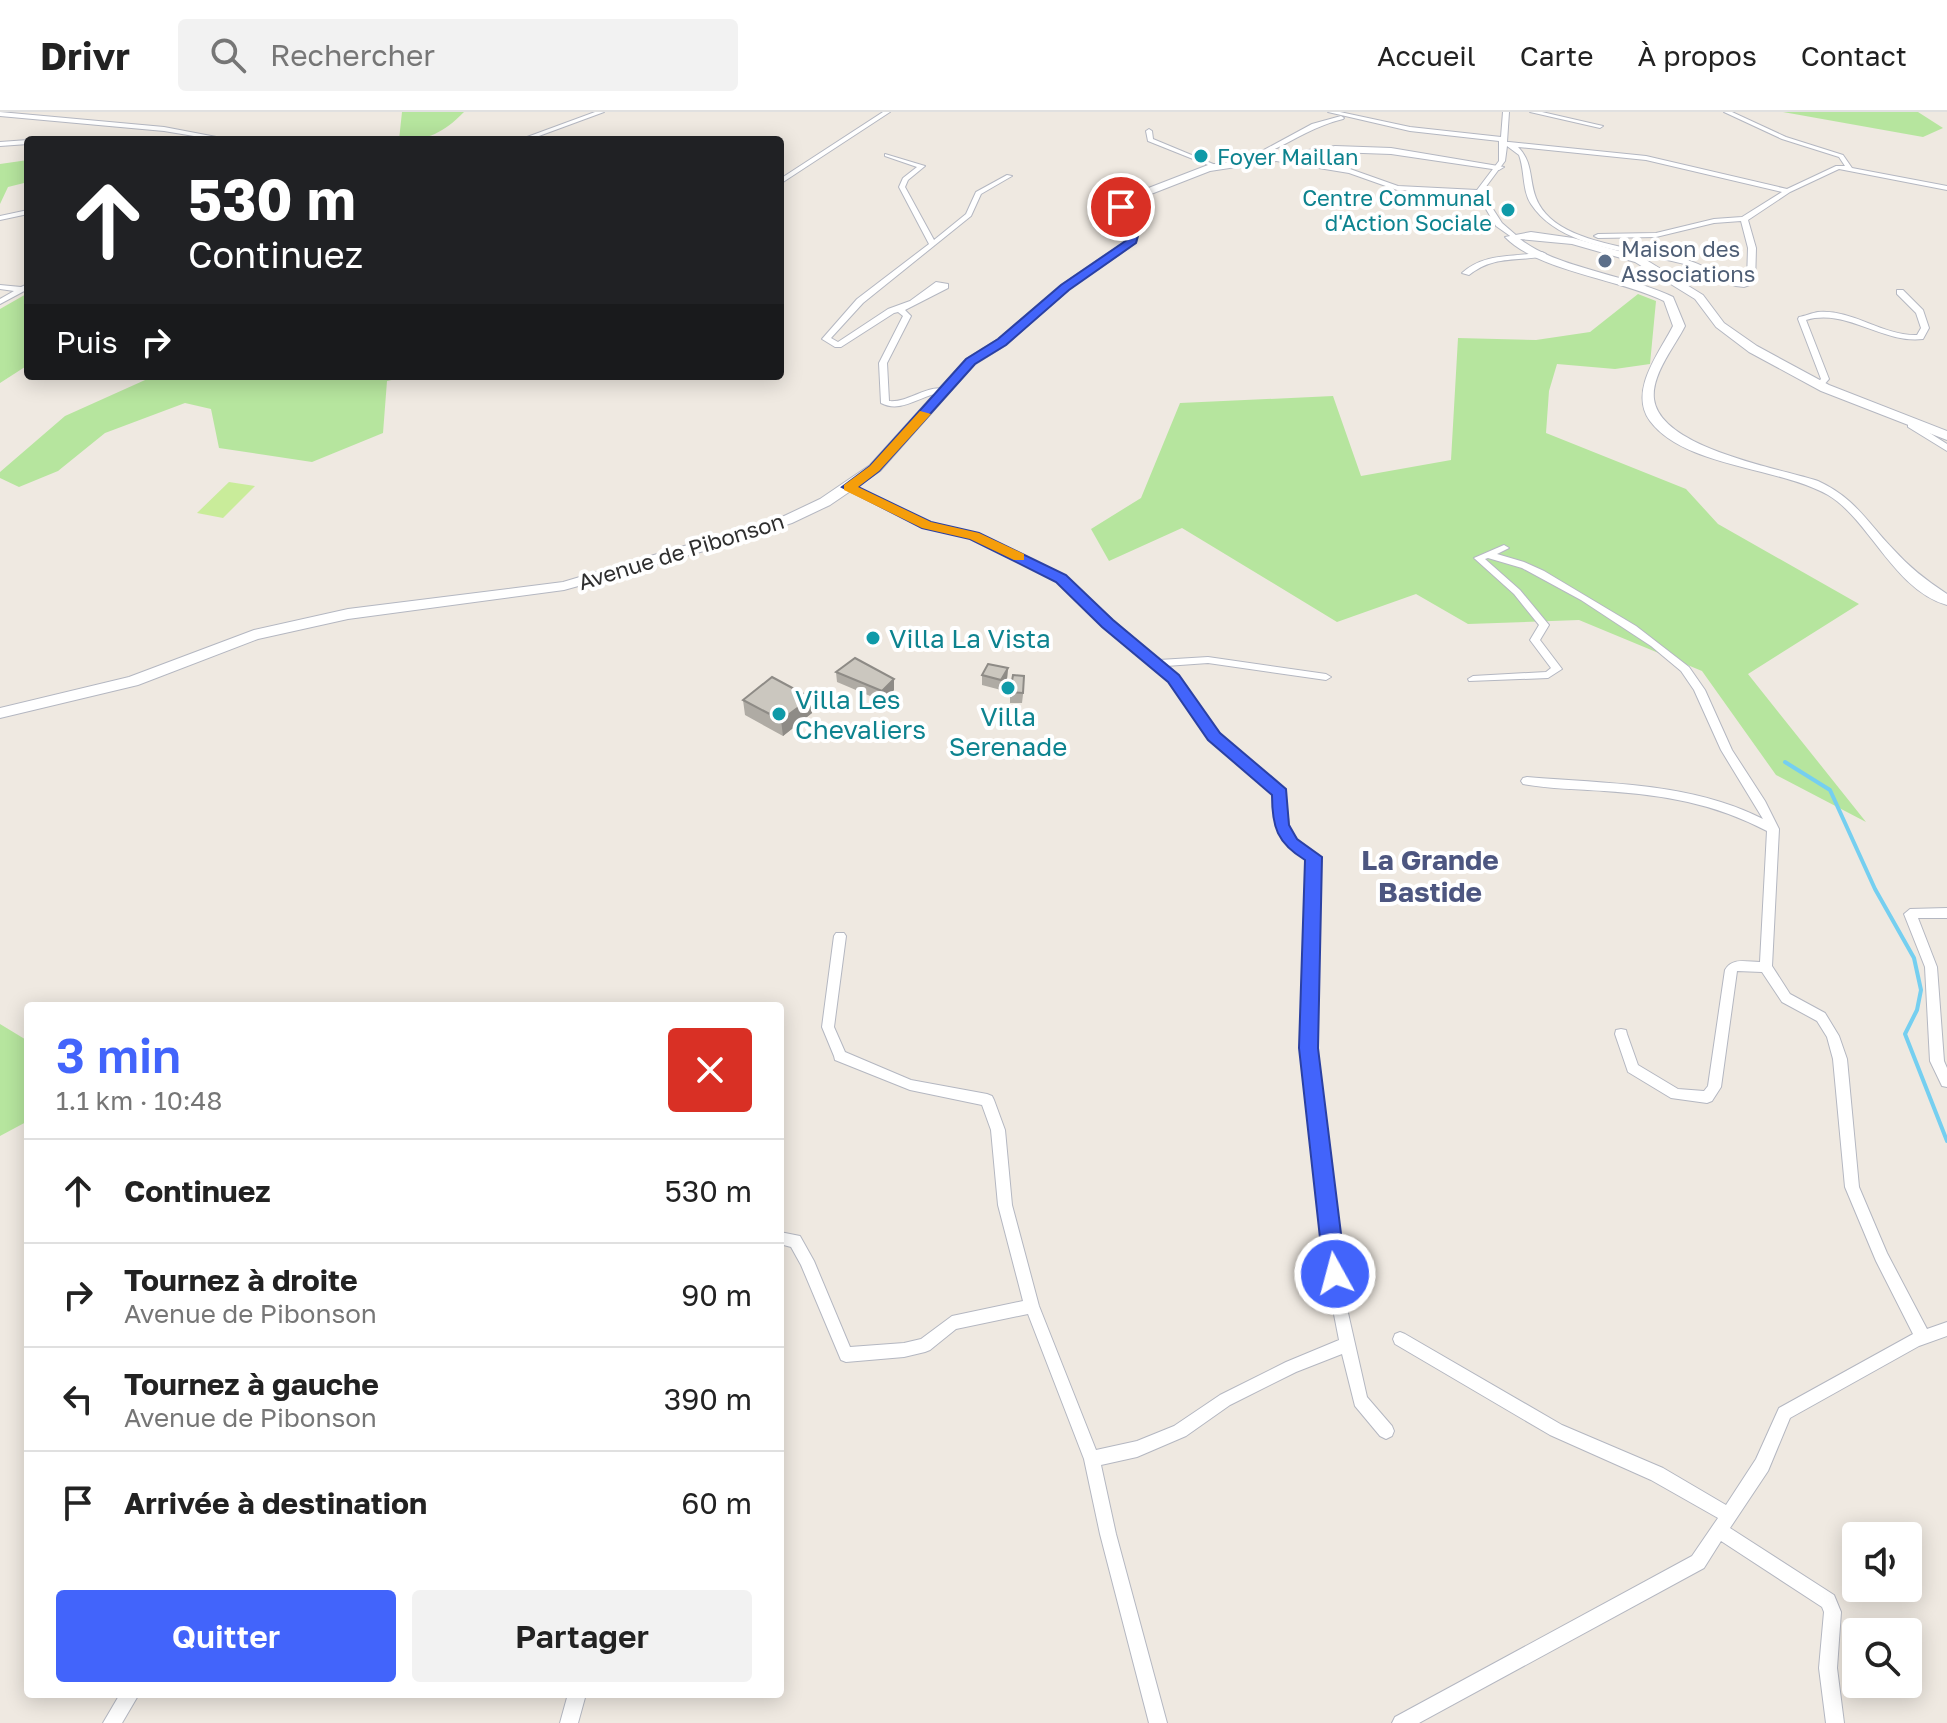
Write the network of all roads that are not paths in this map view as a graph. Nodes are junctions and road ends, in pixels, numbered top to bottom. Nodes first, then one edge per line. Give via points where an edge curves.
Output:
1 (601, 112) edge
2 (887, 112) edge
3 (1331, 112) edge
4 (1506, 112) edge
5 (1533, 112) edge
6 (1727, 112) edge
7 (0, 114) edge
8 (1357, 114) edge
9 (1600, 126) dead end
10 (1149, 131) dead end
11 (205, 136) edge
12 (533, 136) edge
13 (1501, 140) junction
14 (24, 142) edge
15 (0, 144) edge
16 (1511, 144) junction
17 (887, 155) dead end
18 (1272, 159) junction
19 (1232, 164) junction
20 (1215, 166) junction
21 (1499, 167) junction
22 (1849, 167) junction
23 (1009, 176) dead end
24 (784, 179) edge
25 (1947, 188) edge
26 (1788, 191) junction
27 (1479, 192) junction
28 (24, 213) edge
29 (0, 218) edge
30 (1744, 219) junction
31 (1583, 237) junction
32 (1520, 238) junction
33 (933, 245) junction
34 (1542, 254) junction
35 (1466, 273) dead end
36 (0, 287) edge
37 (24, 288) edge
38 (24, 289) edge
39 (1900, 292) dead end
40 (0, 302) edge
41 (912, 303) dead end
42 (900, 309) junction
43 (1819, 385) junction
44 (945, 390) junction
45 (1899, 416) junction
46 (1947, 436) edge
47 (1947, 448) edge
48 (848, 487) junction
49 (1504, 548) dead end
50 (1490, 555) junction
51 (1947, 601) edge
52 (1156, 664) junction
53 (1326, 677) dead end
54 (1473, 679) dead end
55 (0, 713) edge
56 (1527, 781) dead end
57 (1773, 829) junction
58 (1947, 913) edge
59 (840, 936) dead end
60 (1766, 967) junction
61 (1621, 1034) dead end
62 (1947, 1082) edge
63 (784, 1239) edge
64 (1032, 1306) junction
65 (1947, 1329) edge
66 (1923, 1337) junction
67 (1400, 1339) dead end
68 (1346, 1345) junction
69 (1386, 1431) dead end
70 (1092, 1459) junction
71 (1724, 1523) junction
72 (128, 1698) edge
73 (576, 1698) edge
74 (1404, 1722) edge
75 (112, 1723) edge
76 (569, 1723) edge
77 (1158, 1723) edge
78 (1835, 1723) edge

1 - 12 street
2 - 24 street
3 - 8 street
4 - 13 street
5 - 9 street
6 - 22 street via 1841,156
7 - 11 street
8 - 13 street via 1410,129
8 - 19 street via 1317,123 1263,154
10 - 20 street via 1150,140
13 - 16 street
13 - 21 street
14 - 15 street
16 - 26 street via 1646,158
16 - 31 street via 1527,163 1537,207 1556,227
17 - 33 street via 922,166 902,187
18 - 19 street, Avenue de Pibonson
18 - 21 street, Avenue de Pibonson via 1355,148
18 - 27 street via 1359,173 1397,188
19 - 20 street, Avenue de Pibonson
20 - 44 street, Avenue de Pibonson via 1124,201 1121,207 1136,225 1132,241 970,362
21 - 27 street
22 - 25 street
22 - 26 street via 1831,169
23 - 33 street via 978,193 969,215
26 - 30 street
27 - 32 street via 1499,224
28 - 29 street
30 - 31 street via 1656,235
30 - 31 street via 1752,248 1747,285 1693,264
32 - 34 street
32 - 43 street via 1544,237 1604,249 1659,270 1699,297 1731,335
33 - 42 street via 860,301 826,339 838,345
34 - 35 street via 1500,256 1481,261
34 - 51 street via 1636,283 1675,307 1679,326 1648,401 1668,431 1698,449 1831,491 1899,563
36 - 37 street
38 - 40 street
39 - 43 street via 1920,312 1925,328 1920,337 1904,339 1828,314 1802,319 1825,379
41 - 42 street
42 - 44 street via 907,316 883,363 885,403 899,405 928,391
43 - 45 street
44 - 48 street, Avenue de Pibonson via 875,468
45 - 46 street
45 - 47 street
48 - 52 street via 927,525 974,536 1061,579
48 - 55 street, Avenue de Pibonson via 749,533 564,586 348,614 254,635 133,681
49 - 50 street
50 - 54 street via 1479,558 1544,625 1535,640 1557,669 1548,675
50 - 57 street via 1544,576 1685,669 1733,760 1764,802
52 - 53 street via 1208,660
52 - 68 street via 1174,679 1214,736 1280,793 1281,825 1291,844 1313,857 1308,1048
56 - 57 street via 1687,794 1751,815
57 - 60 street
58 - 62 street via 1910,914 1931,967 1937,1061
59 - 64 street via 828,1027 840,1056 910,1085 987,1100 998,1130 1005,1205
60 - 61 street via 1731,970 1714,1087 1707,1097 1676,1094 1633,1068
60 - 66 street via 1786,998 1821,1017 1833,1036 1840,1059 1852,1187
63 - 64 street via 795,1241 807,1261 846,1355 925,1345 952,1323
64 - 70 street
65 - 66 street
66 - 71 street via 1784,1413 1762,1465
67 - 71 street via 1556,1430 1657,1474
68 - 69 street via 1360,1401
68 - 70 street via 1225,1400 1180,1431 1137,1449
70 - 77 street
71 - 74 street via 1698,1562
71 - 78 street via 1828,1601 1833,1612 1828,1668
72 - 75 street
73 - 76 street

